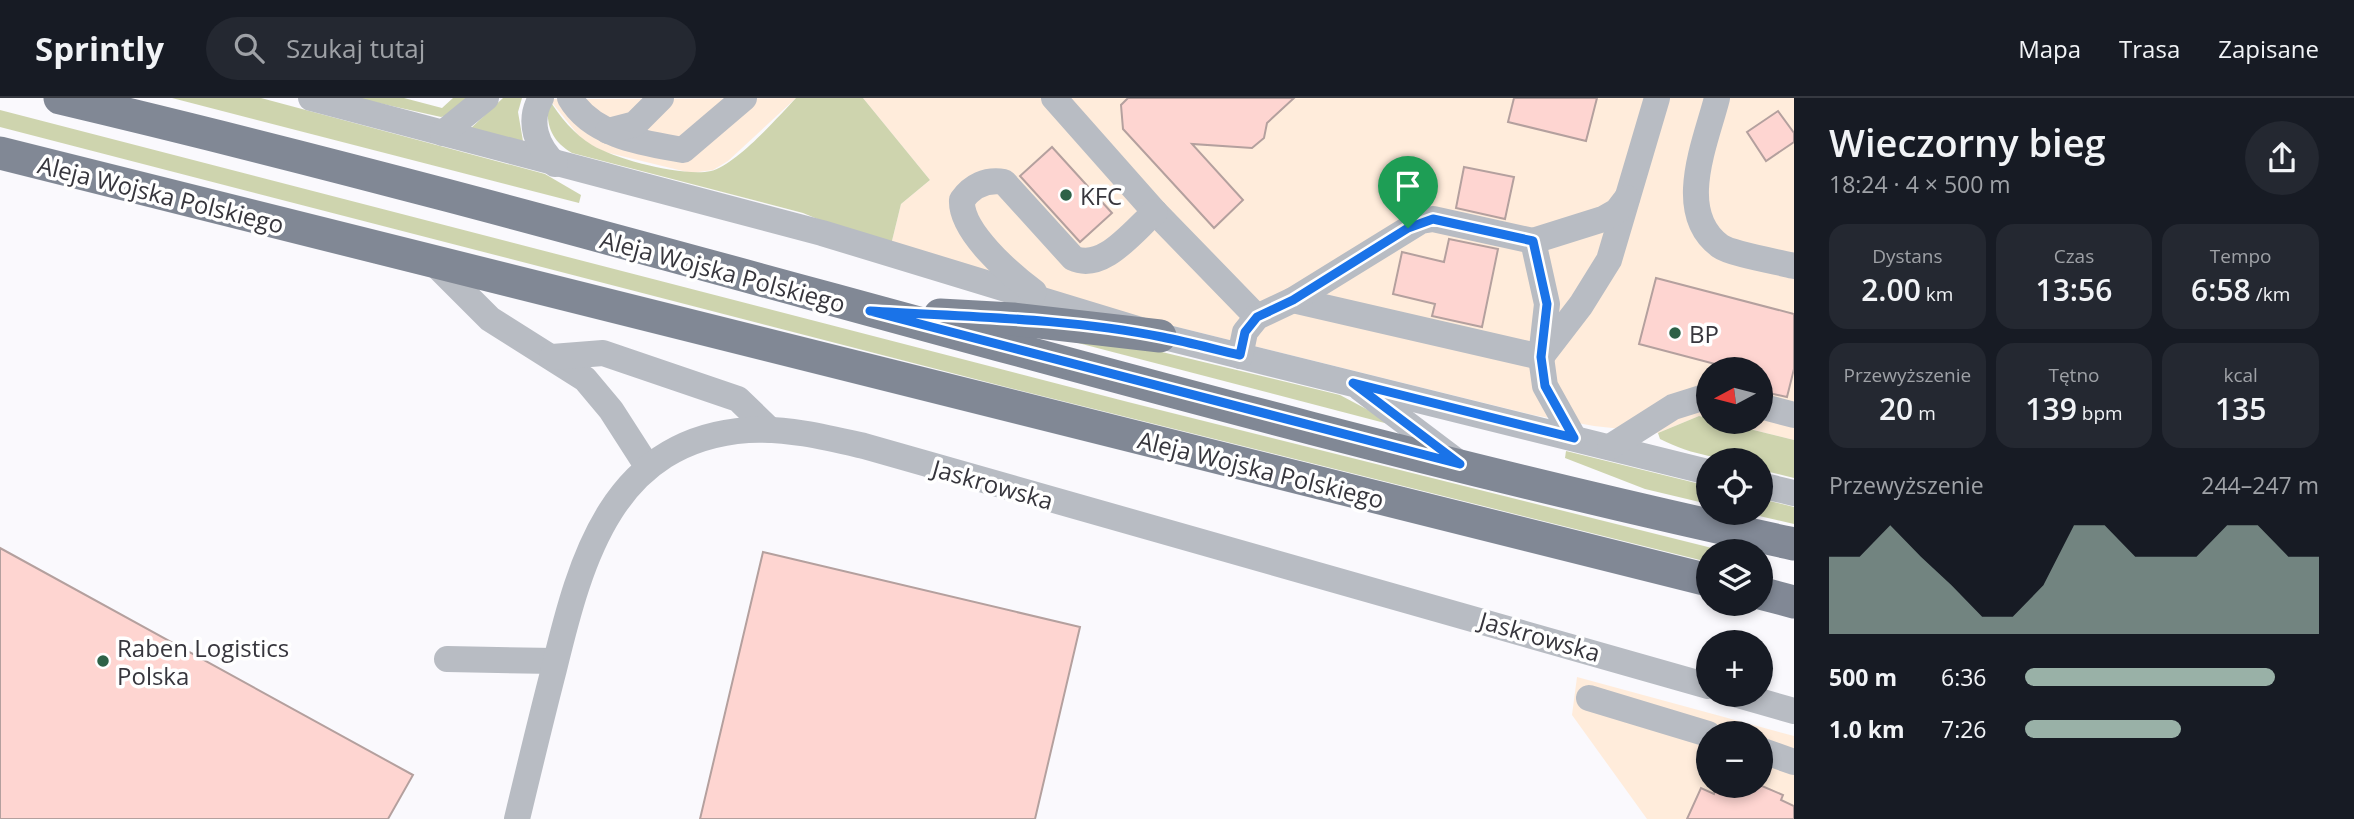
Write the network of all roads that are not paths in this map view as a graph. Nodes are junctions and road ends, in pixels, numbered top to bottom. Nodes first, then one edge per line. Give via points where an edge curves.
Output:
1 (60, 98) edge
2 (310, 98) edge
3 (486, 98) edge
4 (541, 98) edge
5 (570, 98) edge
6 (661, 98) edge
7 (744, 98) edge
8 (1657, 98) edge
9 (1717, 98) edge
10 (1062, 101) edge
11 (608, 131) junction
12 (443, 132) junction
13 (0, 153) edge
14 (555, 164) junction
15 (1627, 198) junction
16 (1155, 212) junction
17 (1533, 241) junction
18 (432, 261) junction
19 (1794, 266) edge
20 (1044, 299) junction
21 (1293, 300) junction
22 (870, 311) junction
23 (1257, 317) junction
24 (1160, 337) junction
25 (1240, 355) junction
26 (552, 356) junction
27 (1541, 357) junction
28 (1353, 383) junction
29 (1696, 400) edge
30 (1773, 410) edge
31 (1794, 415) edge
32 (770, 430) junction
33 (1574, 438) junction
34 (1610, 447) junction
35 (1460, 464) junction
36 (647, 466) junction
37 (1696, 468) edge
38 (1773, 488) edge
39 (1794, 493) edge
40 (1794, 544) edge
41 (1696, 577) edge
42 (1773, 596) edge
43 (1794, 602) edge
44 (447, 659) dead end
45 (555, 661) junction
46 (1696, 683) edge
47 (1589, 698) dead end
48 (1773, 705) edge
49 (1794, 711) edge
50 (1696, 730) edge
51 (1773, 755) edge
52 (1794, 762) edge
53 (517, 819) edge

1 - 22 main road, Aleja Wojska Polskiego via 398,183
2 - 12 street
3 - 12 street
4 - 14 street via 535,116 537,139
5 - 11 street via 577,110
6 - 11 street via 635,124
7 - 11 street via 683,150
8 - 15 street
9 - 19 street via 1696,178 1703,224 1721,247
10 - 16 street
12 - 14 street
13 - 18 main road, Aleja Wojska Polskiego
14 - 20 street via 822,233
15 - 17 street via 1603,219
15 - 27 street via 1609,260
16 - 20 street via 1100,260 1082,262 1073,258 1004,182 969,190 962,200 966,223 1013,276
16 - 23 street
17 - 21 street via 1433,219
17 - 27 street via 1547,304
18 - 26 street via 490,319
18 - 41 main road, Aleja Wojska Polskiego
20 - 24 street
21 - 23 street
21 - 27 street
22 - 24 main road via 1013,319
22 - 35 main road, Aleja Wojska Polskiego
23 - 25 street via 1245,332
24 - 25 street
25 - 28 street
26 - 32 street via 603,353 738,399
26 - 36 street via 585,379
27 - 33 street via 1545,386
28 - 33 street
28 - 35 street
29 - 34 street via 1673,407
30 - 31 street
32 - 36 street, Jaskrowska via 700,440
32 - 46 street, Jaskrowska via 864,446
33 - 34 street
34 - 37 street
35 - 40 main road, Aleja Wojska Polskiego
36 - 45 street, Jaskrowska via 619,496 594,536
38 - 39 street
42 - 43 main road
44 - 45 street
45 - 53 street, Jaskrowska
47 - 50 street
48 - 49 street
51 - 52 street

